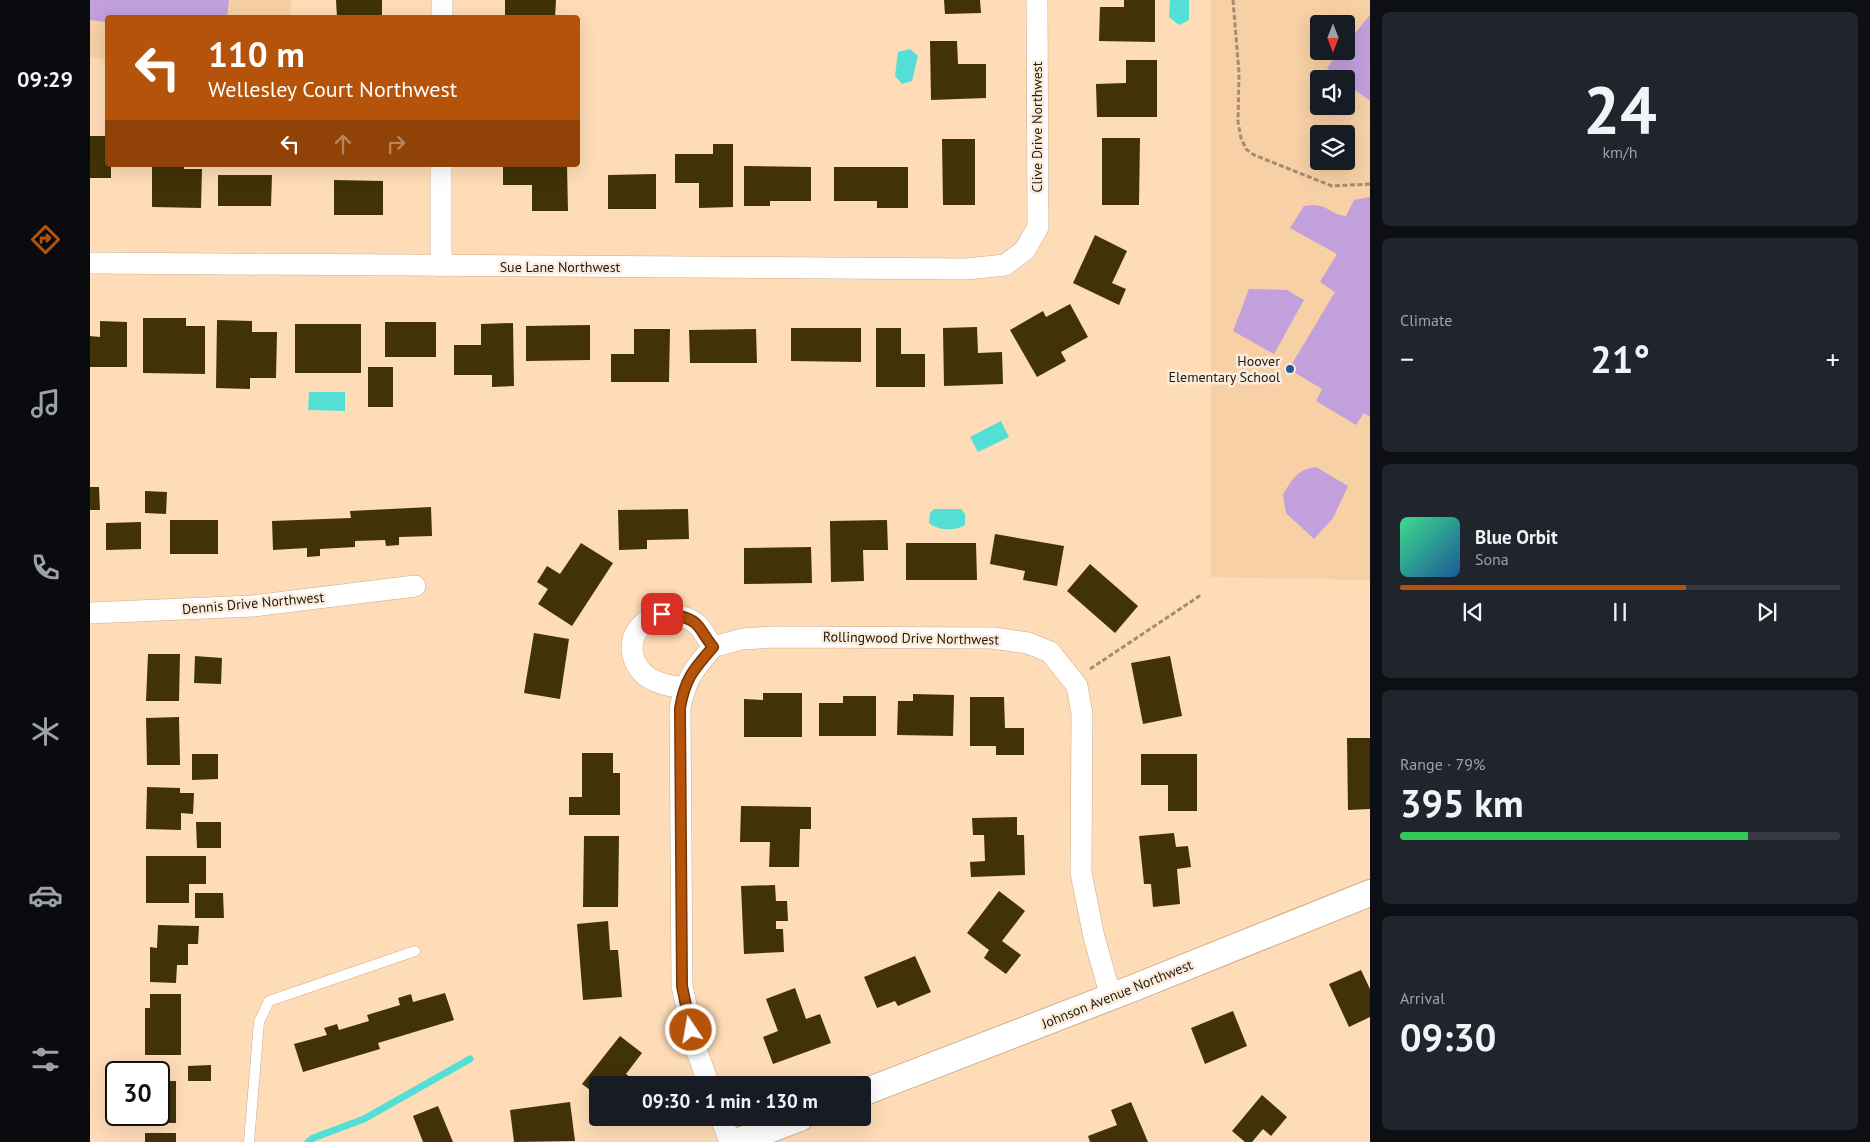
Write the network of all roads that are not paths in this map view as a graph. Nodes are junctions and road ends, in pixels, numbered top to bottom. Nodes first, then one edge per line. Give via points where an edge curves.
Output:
1 (442, 0) edge
2 (1037, 0) edge
3 (442, 15) edge
4 (441, 167) edge
5 (1024, 250) joint
6 (90, 263) edge
7 (441, 266) junction
8 (415, 586) dead end
9 (90, 613) edge
10 (713, 647) junction
11 (684, 688) junction
12 (1370, 893) edge
13 (415, 951) dead end
14 (1111, 997) junction
15 (706, 1076) edge
16 (871, 1090) edge
17 (724, 1126) edge
18 (779, 1126) edge
19 (249, 1142) edge
20 (730, 1142) edge
21 (737, 1142) edge

1 - 3 street
2 - 5 street, Clive Drive Northwest via 1038,227
4 - 7 street
5 - 7 street, Sue Lane Northwest via 1005,265 967,270
6 - 7 street, Sue Lane Northwest
8 - 9 street, Dennis Drive Northwest via 253,606
10 - 11 street via 692,672
10 - 11 street via 698,626 682,616 662,614 646,620 633,636 633,654 642,671 654,680
10 - 14 street, Rollingwood Drive Northwest via 742,639 774,637 993,638 1028,643 1050,652 1077,686 1082,714 1081,873
11 - 15 street via 680,708 682,986 694,1046
12 - 14 street, Johnson Avenue Northwest
13 - 19 lane via 269,1000 259,1022
14 - 16 street, Johnson Avenue Northwest
17 - 20 street
18 - 21 street

